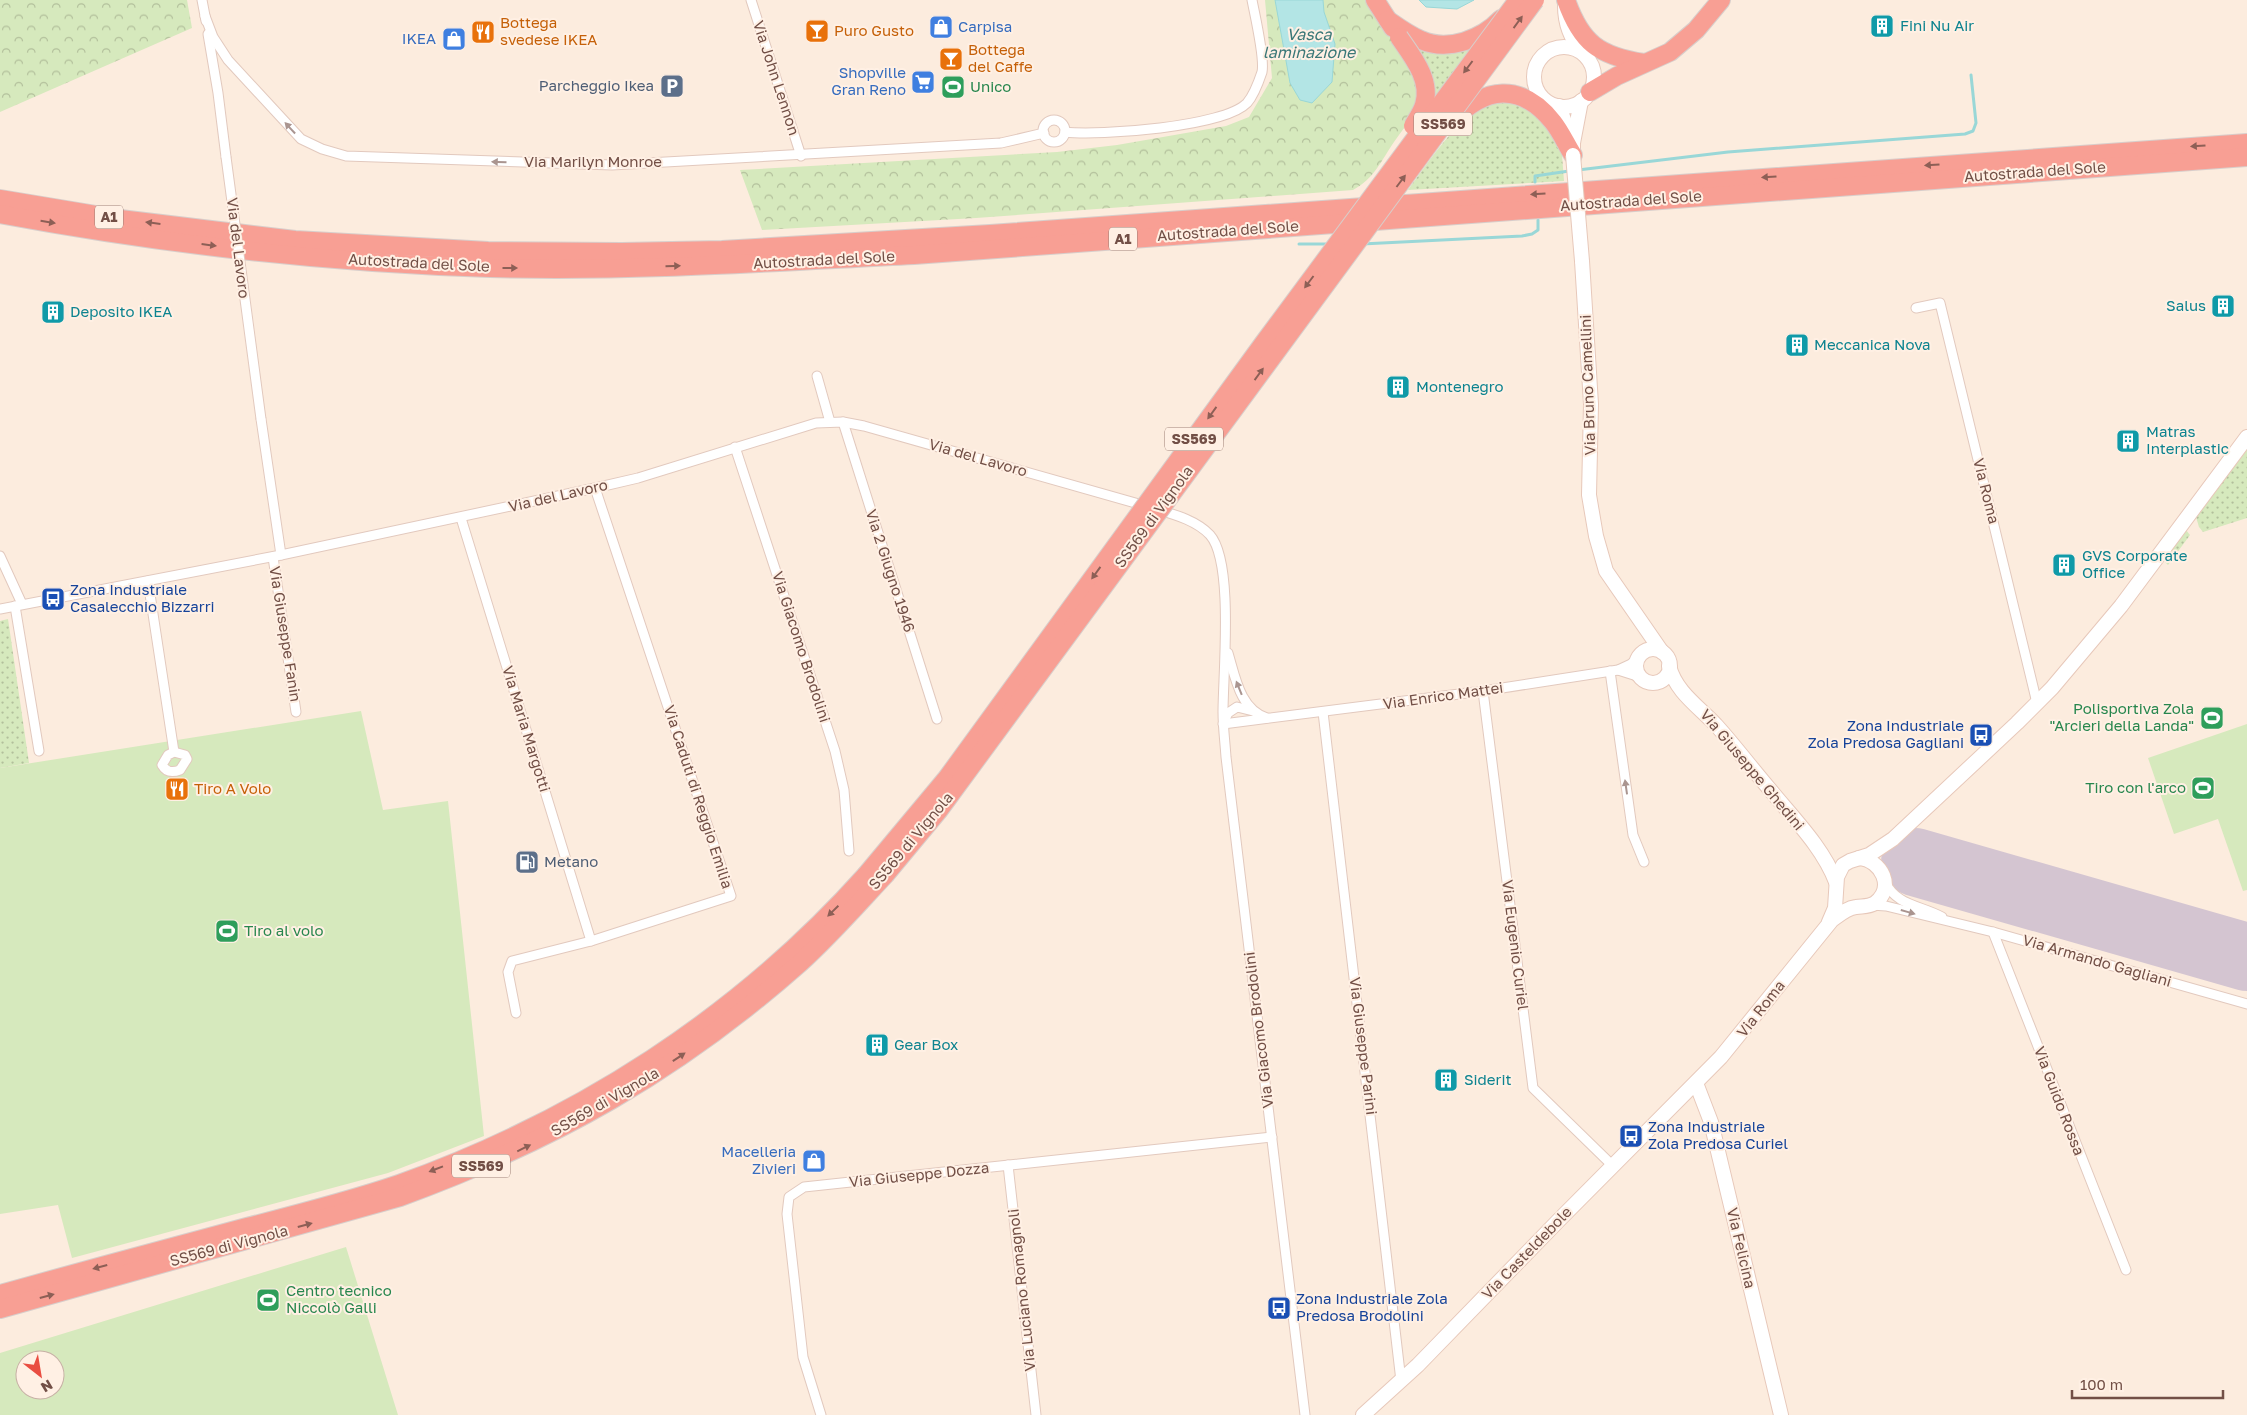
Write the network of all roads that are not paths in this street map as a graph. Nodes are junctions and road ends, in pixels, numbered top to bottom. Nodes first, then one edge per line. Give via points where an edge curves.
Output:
1 (202, 0) edge
2 (751, 0) edge
3 (1252, 0) edge
4 (1375, 0) edge
5 (1535, 0) edge
6 (1565, 0) edge
7 (1722, 0) edge
8 (1516, 2) edge
9 (205, 16) junction
10 (1565, 19) junction
11 (1388, 20) junction
12 (1548, 51) junction
13 (1585, 55) junction
14 (1644, 63) junction
15 (1585, 96) junction
16 (1559, 106) junction
17 (1065, 132) junction
18 (1044, 133) junction
19 (2247, 143) edge
20 (1425, 148) junction
21 (1573, 149) junction
22 (801, 156) junction
23 (2247, 156) edge
24 (0, 199) edge
25 (0, 214) edge
26 (1330, 253) junction
27 (1916, 308) dead end
28 (817, 376) dead end
29 (830, 422) junction
30 (843, 422) junction
31 (2247, 437) edge
32 (735, 447) junction
33 (595, 488) junction
34 (462, 518) junction
35 (0, 556) edge
36 (277, 556) junction
37 (148, 581) junction
38 (18, 605) junction
39 (0, 609) edge
40 (1639, 616) junction
41 (1226, 645) junction
42 (1662, 652) junction
43 (1639, 656) junction
44 (1669, 666) junction
45 (1614, 670) junction
46 (1640, 677) junction
47 (1656, 683) junction
48 (1680, 690) junction
49 (1483, 691) junction
50 (2037, 703) junction
51 (296, 712) dead end
52 (1255, 712) junction
53 (1323, 712) junction
54 (937, 718) dead end
55 (1268, 718) junction
56 (1223, 724) junction
57 (40, 751) dead end
58 (174, 752) dead end
59 (1893, 838) junction
60 (849, 851) dead end
61 (1821, 852) junction
62 (1857, 859) junction
63 (1644, 862) dead end
64 (1880, 868) junction
65 (1885, 881) junction
66 (1836, 884) junction
67 (1863, 906) junction
68 (1946, 920) junction
69 (1827, 926) junction
70 (1993, 932) junction
71 (591, 941) junction
72 (2247, 1004) edge
73 (516, 1013) dead end
74 (1694, 1086) junction
75 (1272, 1137) junction
76 (1008, 1165) junction
77 (1613, 1166) junction
78 (2126, 1270) dead end
79 (0, 1294) edge
80 (0, 1309) edge
81 (1401, 1381) junction
82 (821, 1415) edge
83 (1036, 1415) edge
84 (1305, 1415) edge
85 (1363, 1415) edge
86 (1781, 1415) edge

1 - 9 street, Via del Lavoro
2 - 22 street, Via John Lennon
3 - 17 street via 1262,70 1246,103 1226,115 1193,122 1113,134
4 - 11 highway
20 -> 5 highway, SS569 di Vignola / SS569, bridge
6 - 10 street
6 - 14 highway via 1586,39 1596,48 1608,55
7 - 14 highway via 1683,42 1663,56
8 - 11 highway, bridge via 1487,31 1464,42 1450,44 1424,42
8 -> 26 highway, SS569 di Vignola / SS569, bridge
22 -> 9 street, Via Marilyn Monroe via 612,165 346,156 302,139 233,67 218,47
9 - 36 street, Via del Lavoro, bridge via 218,93
10 - 12 street via 1562,31
10 - 13 street via 1574,42
11 - 26 highway, bridge via 1424,77 1424,105
12 - 13 street via 1563,47
12 - 16 street via 1537,63 1534,78 1544,99
13 - 15 street via 1594,73
14 - 15 highway
15 - 16 street via 1570,106
15 - 21 street
16 - 21 street
17 - 18 street via 1062,139 1055,142 1048,140
17 - 18 street via 1055,120 1046,125
18 - 22 street, Via Marilyn Monroe via 1001,143
19 -> 24 highway, Autostrada del Sole / A1 via 990,234 722,250 488,252 296,240 120,219
20 - 21 highway, bridge via 1466,107 1483,97 1499,93 1526,98 1541,109
80 -> 20 highway, SS569 di Vignola / SS569, bridge via 400,1197 465,1174 580,1119 648,1079 738,1015 802,961 885,875 939,810
21 - 40 street, Via Bruno Camellini, bridge via 1591,404 1589,495 1606,571
25 -> 23 highway, Autostrada del Sole / A1 via 137,236 380,262 490,268 705,266 914,255
26 -> 79 highway, SS569 di Vignola / SS569, bridge via 947,778 839,906 730,1004 609,1087 512,1138 396,1184 308,1211
27 - 50 street, Via Roma via 1940,303
28 - 29 street
29 - 30 street, Via del Lavoro
29 - 32 street, Via del Lavoro via 803,425
30 - 41 street, Via del Lavoro via 1188,520 1211,536 1219,555 1226,610
30 - 54 street, Via 2 Giugno 1946
31 - 50 street, Via Roma via 2115,613
32 - 33 street, Via del Lavoro
32 - 60 street, Via Giacomo Brodolini via 835,751 844,790
33 - 34 street, Via del Lavoro
33 - 71 street, Via Caduti di Reggio Emilia via 731,896
34 - 36 street, Via del Lavoro
34 - 71 street, Via Maria Margotti
35 - 38 street
36 - 37 street, Via del Lavoro
36 - 51 street, Via Giuseppe Fanin
37 - 38 street, Via del Lavoro
37 - 58 street
38 - 39 street, Via del Lavoro
38 - 57 street
40 - 42 street, Via Bruno Camellini via 1650,638
40 - 43 street, Via Bruno Camellini via 1644,637
52 -> 41 street via 1240,690
41 - 56 street, Via Giacomo Brodolini
42 - 43 street via 1653,650
42 - 44 street, Via Bruno Camellini
43 - 45 street, Via Enrico Mattei via 1631,664
43 - 46 street, Via Bruno Camellini via 1636,666
44 - 47 street via 1667,675
44 - 48 street, Via Giuseppe Ghedini
45 - 46 street, Via Enrico Mattei
45 - 49 street, Via Enrico Mattei
63 -> 45 street via 1633,835
46 - 47 street
47 - 48 street, Via Giuseppe Ghedini
48 - 61 street, Via Giuseppe Ghedini via 1717,727
49 - 53 street, Via Enrico Mattei
49 - 77 street, Via Eugenio Curiel via 1533,1088
50 - 59 street, Via Roma
52 - 55 street
52 - 56 street via 1236,707 1228,713
53 - 55 street, Via Enrico Mattei
53 - 81 street, Via Giuseppe Parini
55 - 56 street, Via Enrico Mattei
56 - 75 street, Via Giacomo Brodolini
59 - 62 street, Via Roma via 1882,848
59 - 64 street, Via Roma via 1882,854
61 - 62 street via 1831,858
61 - 66 street, Via Giuseppe Ghedini
62 - 64 street via 1872,861
62 - 66 street, Via Roma via 1843,865
64 - 65 street
65 - 67 street, Via Roma via 1881,897
65 - 68 street, Via Armando Gagliani via 1896,898
66 - 67 street via 1844,901
66 - 69 street, Via Roma via 1834,908
67 -> 68 street, Via Armando Gagliani via 1886,906
67 - 69 street, Via Roma via 1839,915
68 - 70 street, Via Armando Gagliani
69 - 74 street, Via Roma via 1745,1031
70 - 72 street, Via Armando Gagliani
70 - 78 street, Via Guido Rossa
71 - 73 street, Via Caduti di Reggio Emilia via 512,961 508,972
74 - 77 street, Via Casteldebole
74 - 86 street, Via Felicina via 1711,1122
75 - 76 street, Via Giuseppe Dozza
75 - 84 street, Via Giacomo Brodolini
76 - 82 street, Via Giuseppe Dozza via 804,1187 789,1197 787,1214 803,1357
76 - 83 street, Via Luciano Romagnoli
77 - 81 street, Via Casteldebole
81 - 85 street, Via Casteldebole

